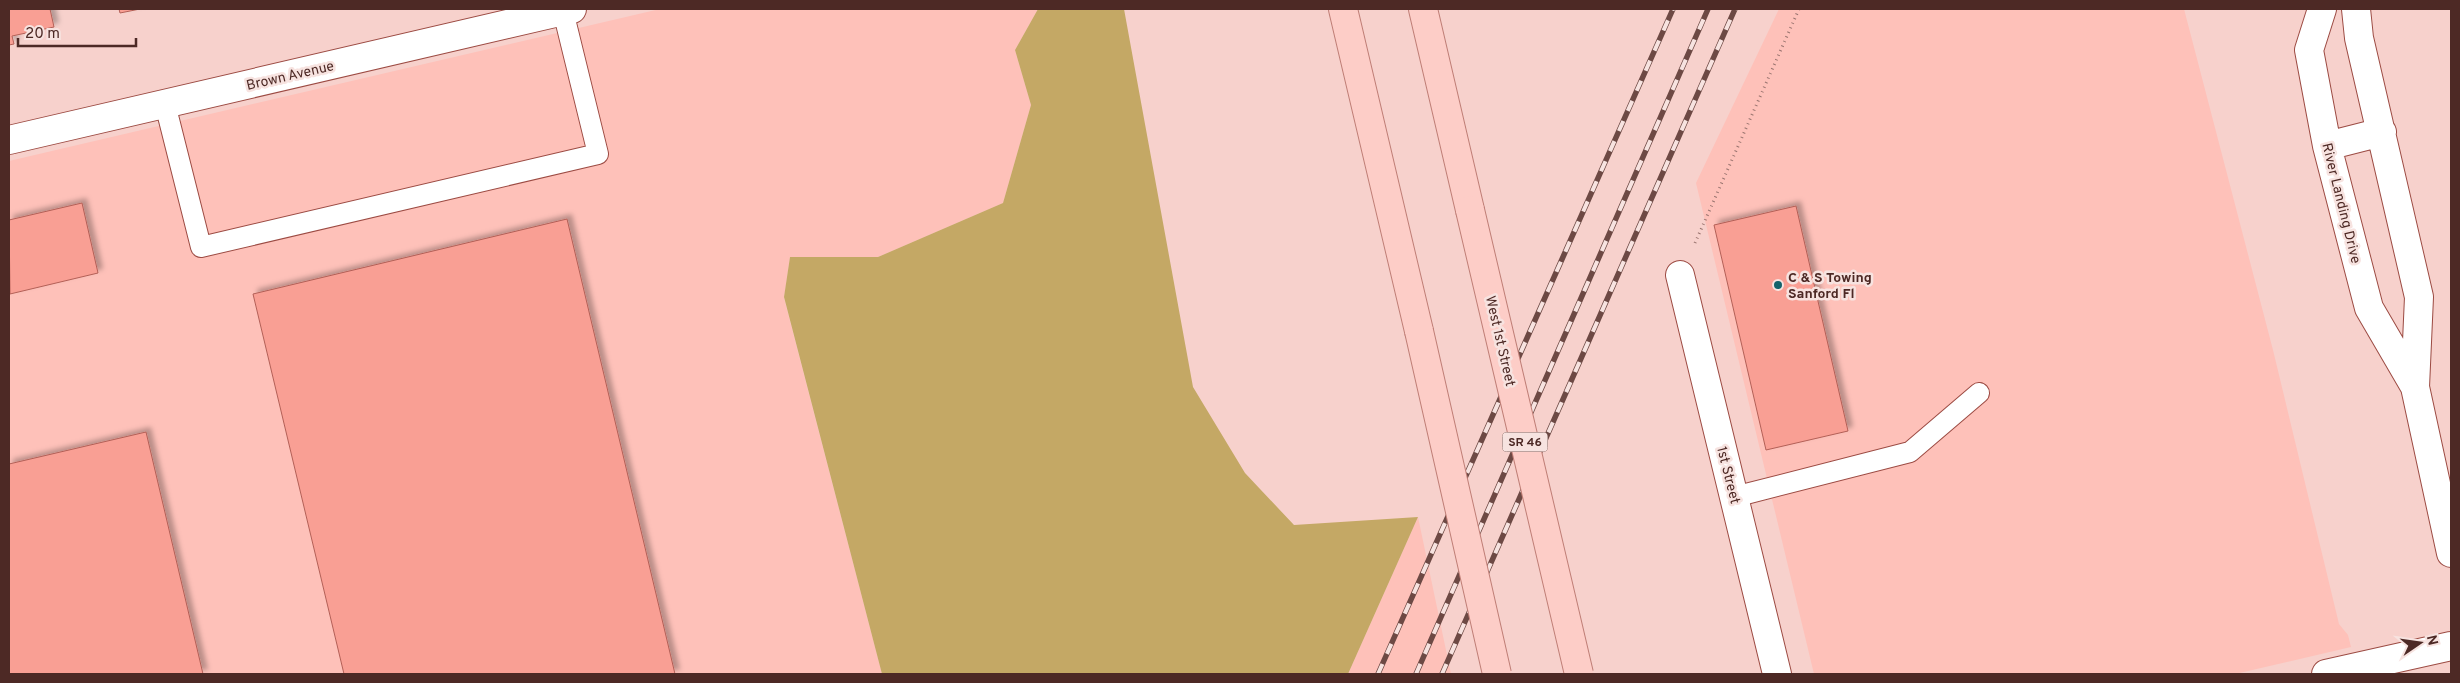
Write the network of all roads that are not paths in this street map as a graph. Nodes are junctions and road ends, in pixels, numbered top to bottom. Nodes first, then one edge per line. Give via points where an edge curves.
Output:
1 (1343, 9) edge
2 (1422, 9) edge
3 (2322, 9) edge
4 (2356, 9) edge
5 (568, 10) edge
6 (165, 104) junction
7 (2382, 132) junction
8 (9, 140) edge
9 (2326, 146) junction
10 (1680, 275) road end
11 (2415, 387) junction
12 (1979, 393) dead end
13 (1734, 497) junction
14 (2451, 553) edge
15 (2451, 646) edge
16 (1497, 674) edge
17 (1579, 674) edge
18 (1777, 674) edge
19 (2326, 674) edge

1 - 16 main road, bridge
2 - 17 main road, West 1st Street / SR 46, bridge
3 - 9 street, River Landing Drive via 2309,50
4 - 7 street, River Landing Drive via 2359,38
5 - 6 street, Brown Avenue
5 - 6 lane via 598,154 472,184 201,247
6 - 8 street, Brown Avenue
7 - 9 street
7 - 11 street, River Landing Drive via 2418,297
9 - 11 street, River Landing Drive via 2369,308
10 - 13 street, 1st Street
11 - 14 street, River Landing Drive
12 - 13 lane via 1910,452
13 - 18 street, 1st Street
15 - 19 street

